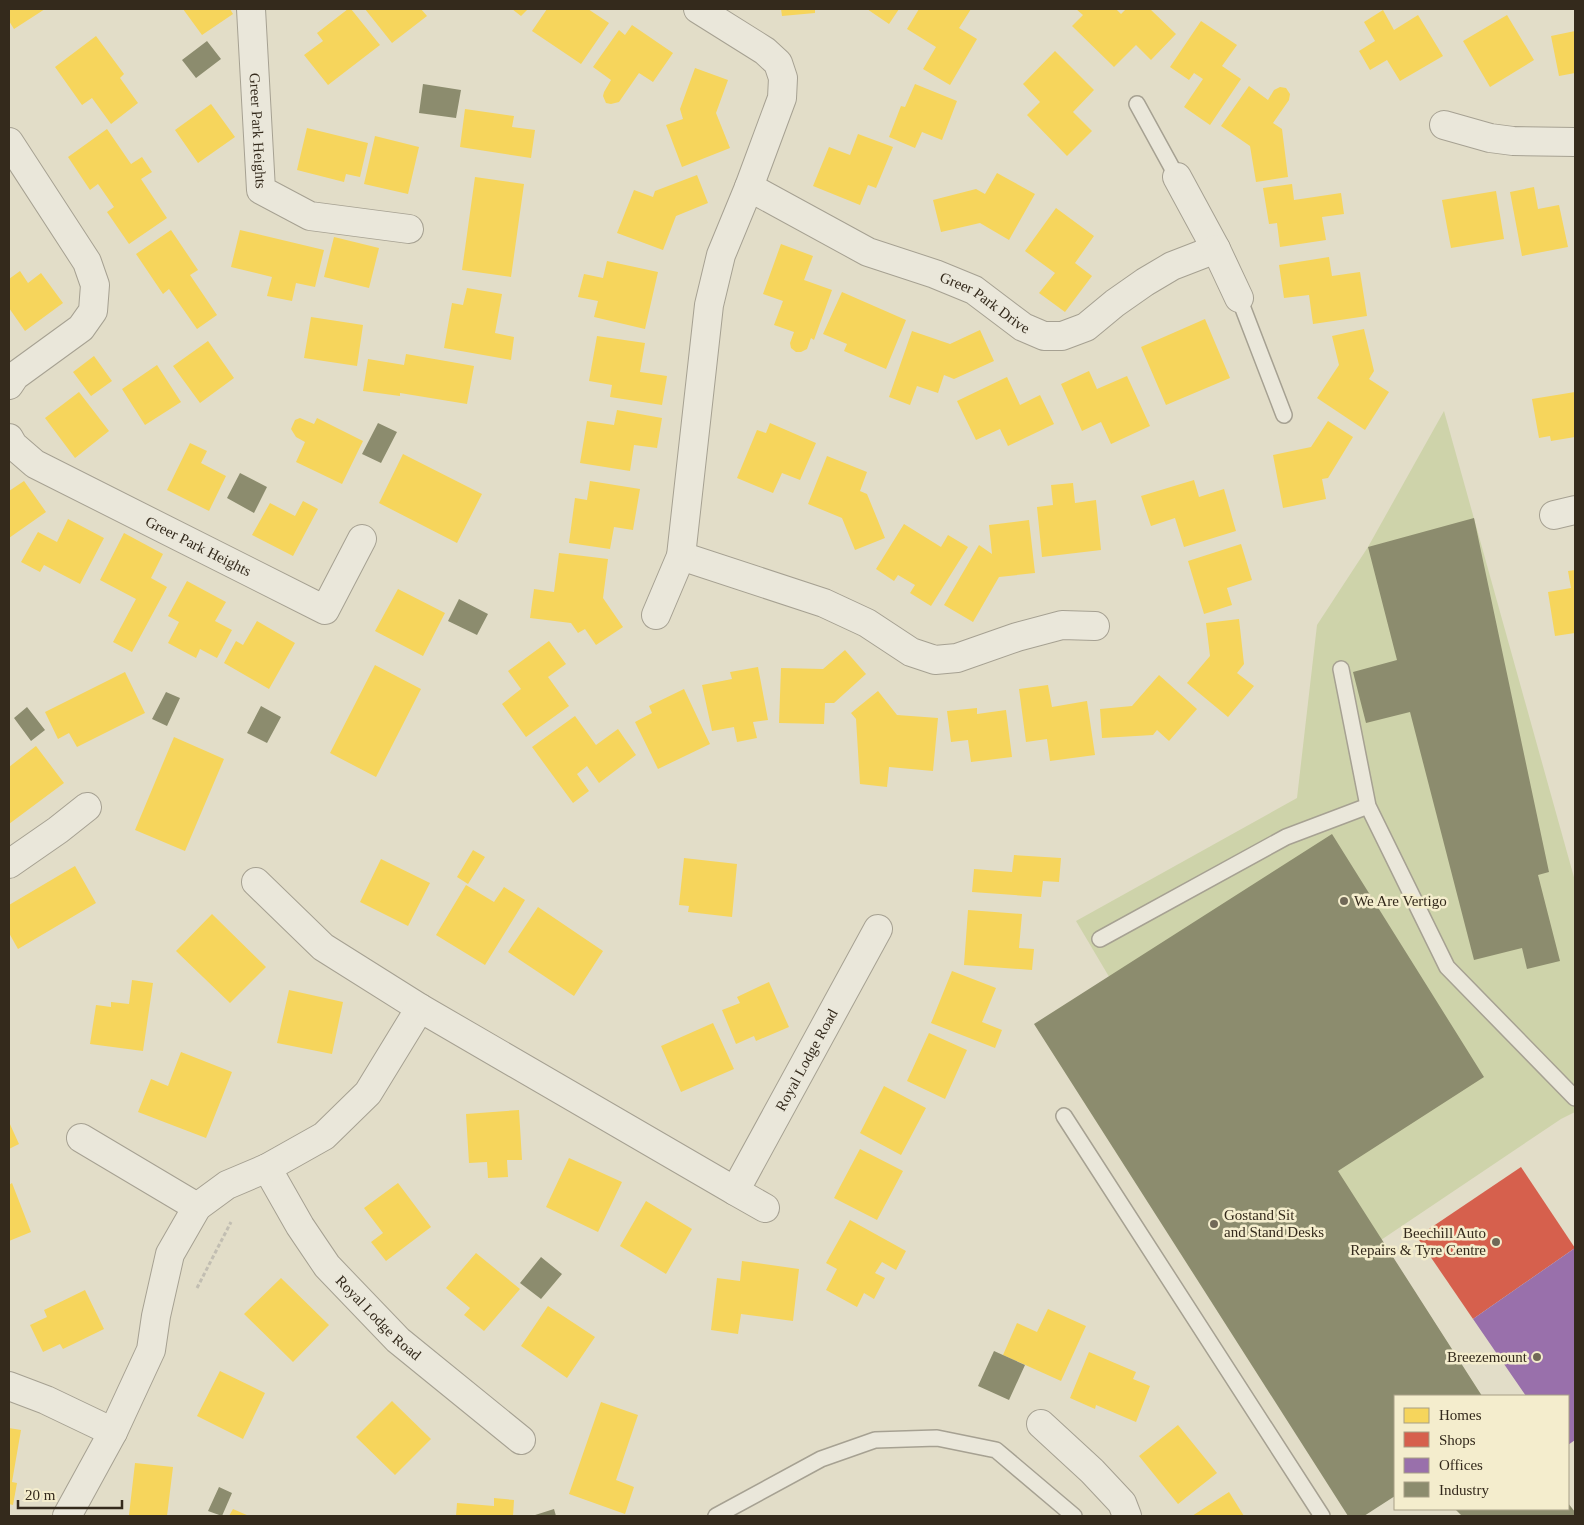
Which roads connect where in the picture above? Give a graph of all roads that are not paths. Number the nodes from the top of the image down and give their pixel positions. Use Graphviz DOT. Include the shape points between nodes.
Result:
graph roads {
  1 [pos="251,9"];
  2 [pos="698,9"];
  3 [pos="1137,104"];
  4 [pos="1444,125"];
  5 [pos="9,142"];
  6 [pos="1575,142"];
  7 [pos="1177,176"];
  8 [pos="749,187"];
  9 [pos="409,230"];
  10 [pos="1216,249"];
  11 [pos="1239,298"];
  12 [pos="9,385"];
  13 [pos="1284,415"];
  14 [pos="9,438"];
  15 [pos="362,539"];
  16 [pos="681,556"];
  17 [pos="656,615"];
  18 [pos="1095,626"];
  19 [pos="1341,669"];
  20 [pos="1368,806"];
  21 [pos="86,807"];
  22 [pos="9,864"];
  23 [pos="256,882"];
  24 [pos="878,928"];
  25 [pos="1100,939"];
  26 [pos="420,1008"];
  27 [pos="1575,1098"];
  28 [pos="1064,1116"];
  29 [pos="81,1138"];
  30 [pos="260,1171"];
  31 [pos="735,1191"];
  32 [pos="197,1206"];
  33 [pos="765,1208"];
  34 [pos="9,1386"];
  35 [pos="1042,1424"];
  36 [pos="113,1432"];
  37 [pos="521,1440"];
  38 [pos="67,1516"];
  39 [pos="716,1516"];
  40 [pos="1074,1516"];
  41 [pos="1127,1516"];
  42 [pos="1322,1516"];
  1 -- 9 [label="street, Greer Park Heights" via="262,190 310,216"];
  2 -- 8 [label="street" via="765,52 778,63 783,78 782,98"];
  3 -- 7 [label="lane"];
  4 -- 6 [label="street" via="1512,141"];
  5 -- 12 [label="street" via="87,262 95,285 93,311 81,328 15,376"];
  7 -- 10 [label="street"];
  8 -- 10 [label="street, Greer Park Drive" via="868,252 974,290 1023,327 1044,336 1062,336 1086,326 1172,266"];
  8 -- 16 [label="street" via="721,255 709,305"];
  10 -- 11 [label="street"];
  11 -- 13 [label="lane"];
  14 -- 15 [label="street, Greer Park Heights" via="35,464 325,610"];
  16 -- 17 [label="street"];
  16 -- 18 [label="street" via="824,603 867,623 911,652 935,660 958,658 1062,625"];
  19 -- 20 [label="lane"];
  20 -- 25 [label="lane" via="1286,836"];
  20 -- 27 [label="lane" via="1447,967"];
  21 -- 22 [label="street"];
  23 -- 26 [label="street" via="323,947"];
  24 -- 31 [label="street, Royal Lodge Road"];
  26 -- 30 [label="street" via="368,1093 324,1136"];
  26 -- 31 [label="street"];
  28 -- 42 [label="lane"];
  29 -- 32 [label="street"];
  30 -- 32 [label="street" via="227,1186"];
  30 -- 37 [label="street, Royal Lodge Road" via="327,1266 398,1340"];
  31 -- 33 [label="street"];
  32 -- 36 [label="street" via="170,1254 151,1350"];
  34 -- 36 [label="street"];
  35 -- 41 [label="street" via="1122,1503"];
  36 -- 38 [label="street"];
  39 -- 40 [label="lane" via="821,1459 875,1440 937,1438 996,1450"];
}
